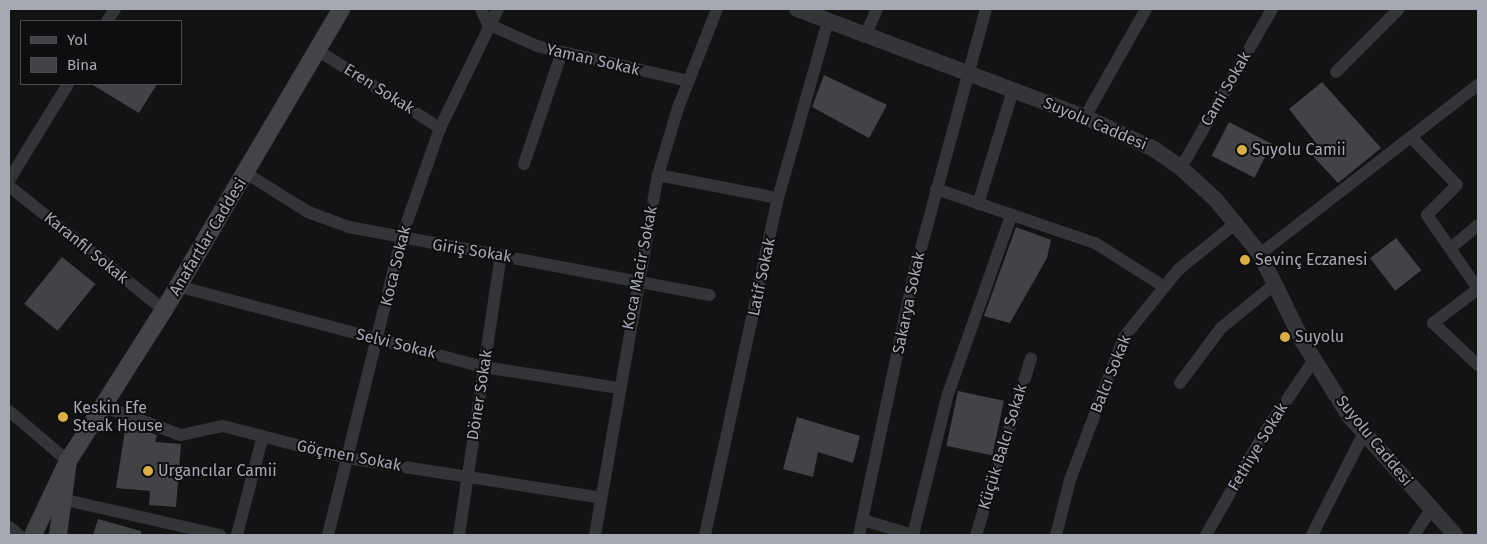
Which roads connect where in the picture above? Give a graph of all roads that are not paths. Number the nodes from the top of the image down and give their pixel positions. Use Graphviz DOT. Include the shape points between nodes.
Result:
graph roads {
  1 [pos="115,9"];
  2 [pos="341,9"];
  3 [pos="481,9"];
  4 [pos="498,9"];
  5 [pos="717,9"];
  6 [pos="797,9"];
  7 [pos="877,9"];
  8 [pos="986,9"];
  9 [pos="1146,9"];
  10 [pos="1272,9"];
  11 [pos="1399,9"];
  12 [pos="108,20"];
  13 [pos="828,21"];
  14 [pos="488,24"];
  15 [pos="865,37"];
  16 [pos="317,50"];
  17 [pos="562,55"];
  18 [pos="966,72"];
  19 [pos="1336,72"];
  20 [pos="689,81"];
  21 [pos="67,85"];
  22 [pos="1478,85"];
  23 [pos="1013,90"];
  24 [pos="1085,117"];
  25 [pos="440,128"];
  26 [pos="1411,137"];
  27 [pos="524,164"];
  28 [pos="1180,168"];
  29 [pos="246,173"];
  30 [pos="658,175"];
  31 [pos="9,180"];
  32 [pos="9,186"];
  33 [pos="936,189"];
  34 [pos="778,198"];
  35 [pos="978,204"];
  36 [pos="1011,216"];
  37 [pos="1236,222"];
  38 [pos="1478,225"];
  39 [pos="401,239"];
  40 [pos="1452,247"];
  41 [pos="1260,254"];
  42 [pos="502,255"];
  43 [pos="637,281"];
  44 [pos="1274,284"];
  45 [pos="177,286"];
  46 [pos="1163,286"];
  47 [pos="1478,289"];
  48 [pos="710,295"];
  49 [pos="164,310"];
  50 [pos="377,340"];
  51 [pos="1031,358"];
  52 [pos="1314,360"];
  53 [pos="1478,365"];
  54 [pos="484,367"];
  55 [pos="1180,383"];
  56 [pos="618,388"];
  57 [pos="102,406"];
  58 [pos="9,411"];
  59 [pos="1364,433"];
  60 [pos="262,439"];
  61 [pos="347,458"];
  62 [pos="68,461"];
  63 [pos="467,478"];
  64 [pos="601,498"];
  65 [pos="66,500"];
  66 [pos="1431,510"];
  67 [pos="862,520"];
  68 [pos="9,527"];
  69 [pos="19,535"];
  70 [pos="33,535"];
  71 [pos="58,535"];
  72 [pos="220,535"];
  73 [pos="237,535"];
  74 [pos="328,535"];
  75 [pos="458,535"];
  76 [pos="595,535"];
  77 [pos="705,535"];
  78 [pos="859,535"];
  79 [pos="913,535"];
  80 [pos="976,535"];
  81 [pos="1056,535"];
  82 [pos="1206,535"];
  83 [pos="1312,535"];
  84 [pos="1414,535"];
  85 [pos="1455,535"];
  1 -- 12 [label="street"];
  2 -- 16 [label="main road, Anafartlar Caddesi"];
  3 -- 14 [label="street"];
  4 -- 14 [label="street, Koca Sokak"];
  5 -- 20 [label="street, Koca Macir Sokak"];
  6 -- 13 [label="street, Suyolu Caddesi"];
  7 -- 15 [label="street"];
  8 -- 18 [label="street, Sakarya Sokak"];
  9 -- 24 [label="street"];
  10 -- 28 [label="street, Cami Sokak"];
  11 -- 19 [label="street"];
  13 -- 15 [label="street, Suyolu Caddesi"];
  13 -- 34 [label="street, Latif Sokak"];
  14 -- 17 [label="street, Yaman Sokak"];
  14 -- 25 [label="street, Koca Sokak"];
  15 -- 18 [label="street, Suyolu Caddesi"];
  16 -- 25 [label="street, Eren Sokak"];
  16 -- 29 [label="main road, Anafartlar Caddesi"];
  17 -- 20 [label="street, Yaman Sokak"];
  17 -- 27 [label="street"];
  18 -- 23 [label="street, Suyolu Caddesi"];
  18 -- 33 [label="street, Sakarya Sokak"];
  20 -- 30 [label="street, Koca Macir Sokak"];
  21 -- 31 [label="street"];
  22 -- 26 [label="street"];
  23 -- 24 [label="street, Suyolu Caddesi"];
  23 -- 35 [label="street"];
  24 -- 28 [label="street, Suyolu Caddesi" via="1154,149"];
  25 -- 39 [label="street, Koca Sokak"];
  26 -- 40 [label="street" via="1457,185 1427,215"];
  26 -- 41 [label="street"];
  28 -- 37 [label="street, Suyolu Caddesi"];
  29 -- 39 [label="street, Giriş Sokak" via="328,220"];
  29 -- 45 [label="main road, Anafartlar Caddesi"];
  30 -- 34 [label="street"];
  30 -- 43 [label="street, Koca Macir Sokak"];
  32 -- 49 [label="street, Karanfil Sokak"];
  33 -- 35 [label="street"];
  33 -- 67 [label="street, Sakarya Sokak"];
  34 -- 77 [label="street, Latif Sokak"];
  35 -- 36 [label="street"];
  36 -- 46 [label="street" via="1095,243"];
  36 -- 79 [label="street" via="948,394"];
  37 -- 41 [label="street, Suyolu Caddesi"];
  37 -- 46 [label="street, Balcı Sokak"];
  38 -- 40 [label="street"];
  39 -- 42 [label="street, Giriş Sokak"];
  39 -- 50 [label="street, Koca Sokak"];
  40 -- 47 [label="street"];
  41 -- 44 [label="street, Suyolu Caddesi"];
  42 -- 43 [label="street, Giriş Sokak"];
  42 -- 54 [label="street, Döner Sokak"];
  43 -- 48 [label="street, Giriş Sokak"];
  43 -- 56 [label="street, Koca Macir Sokak"];
  44 -- 52 [label="street, Suyolu Caddesi"];
  44 -- 55 [label="street" via="1221,328"];
  45 -- 49 [label="main road, Anafartlar Caddesi"];
  45 -- 50 [label="street, Selvi Sokak"];
  46 -- 81 [label="street, Balcı Sokak" via="1124,337 1070,480"];
  47 -- 53 [label="street" via="1433,323"];
  49 -- 57 [label="main road, Anafartlar Caddesi"];
  50 -- 54 [label="street, Selvi Sokak"];
  50 -- 61 [label="street, Koca Sokak"];
  51 -- 80 [label="street, Küçük Balcı Sokak"];
  52 -- 59 [label="street, Suyolu Caddesi"];
  52 -- 82 [label="street, Fethiye Sokak" via="1265,432"];
  54 -- 56 [label="street, Selvi Sokak"];
  54 -- 63 [label="street, Döner Sokak"];
  56 -- 64 [label="street, Koca Macir Sokak"];
  57 -- 60 [label="street, Göçmen Sokak" via="181,435 223,426"];
  57 -- 62 [label="main road, Anafartlar Caddesi"];
  58 -- 62 [label="street"];
  59 -- 66 [label="street, Suyolu Caddesi"];
  59 -- 83 [label="street"];
  60 -- 61 [label="street, Göçmen Sokak"];
  60 -- 73 [label="street"];
  61 -- 63 [label="street, Göçmen Sokak"];
  61 -- 74 [label="street, Koca Sokak"];
  62 -- 65 [label="main road"];
  62 -- 70 [label="main road, Anafartlar Caddesi"];
  63 -- 64 [label="street, Göçmen Sokak"];
  63 -- 75 [label="street, Döner Sokak"];
  64 -- 76 [label="street, Koca Macir Sokak"];
  65 -- 71 [label="main road"];
  65 -- 72 [label="street"];
  66 -- 84 [label="street"];
  66 -- 85 [label="street, Suyolu Caddesi"];
  67 -- 78 [label="street, Sakarya Sokak"];
  67 -- 79 [label="street"];
  68 -- 69 [label="street"];
}
